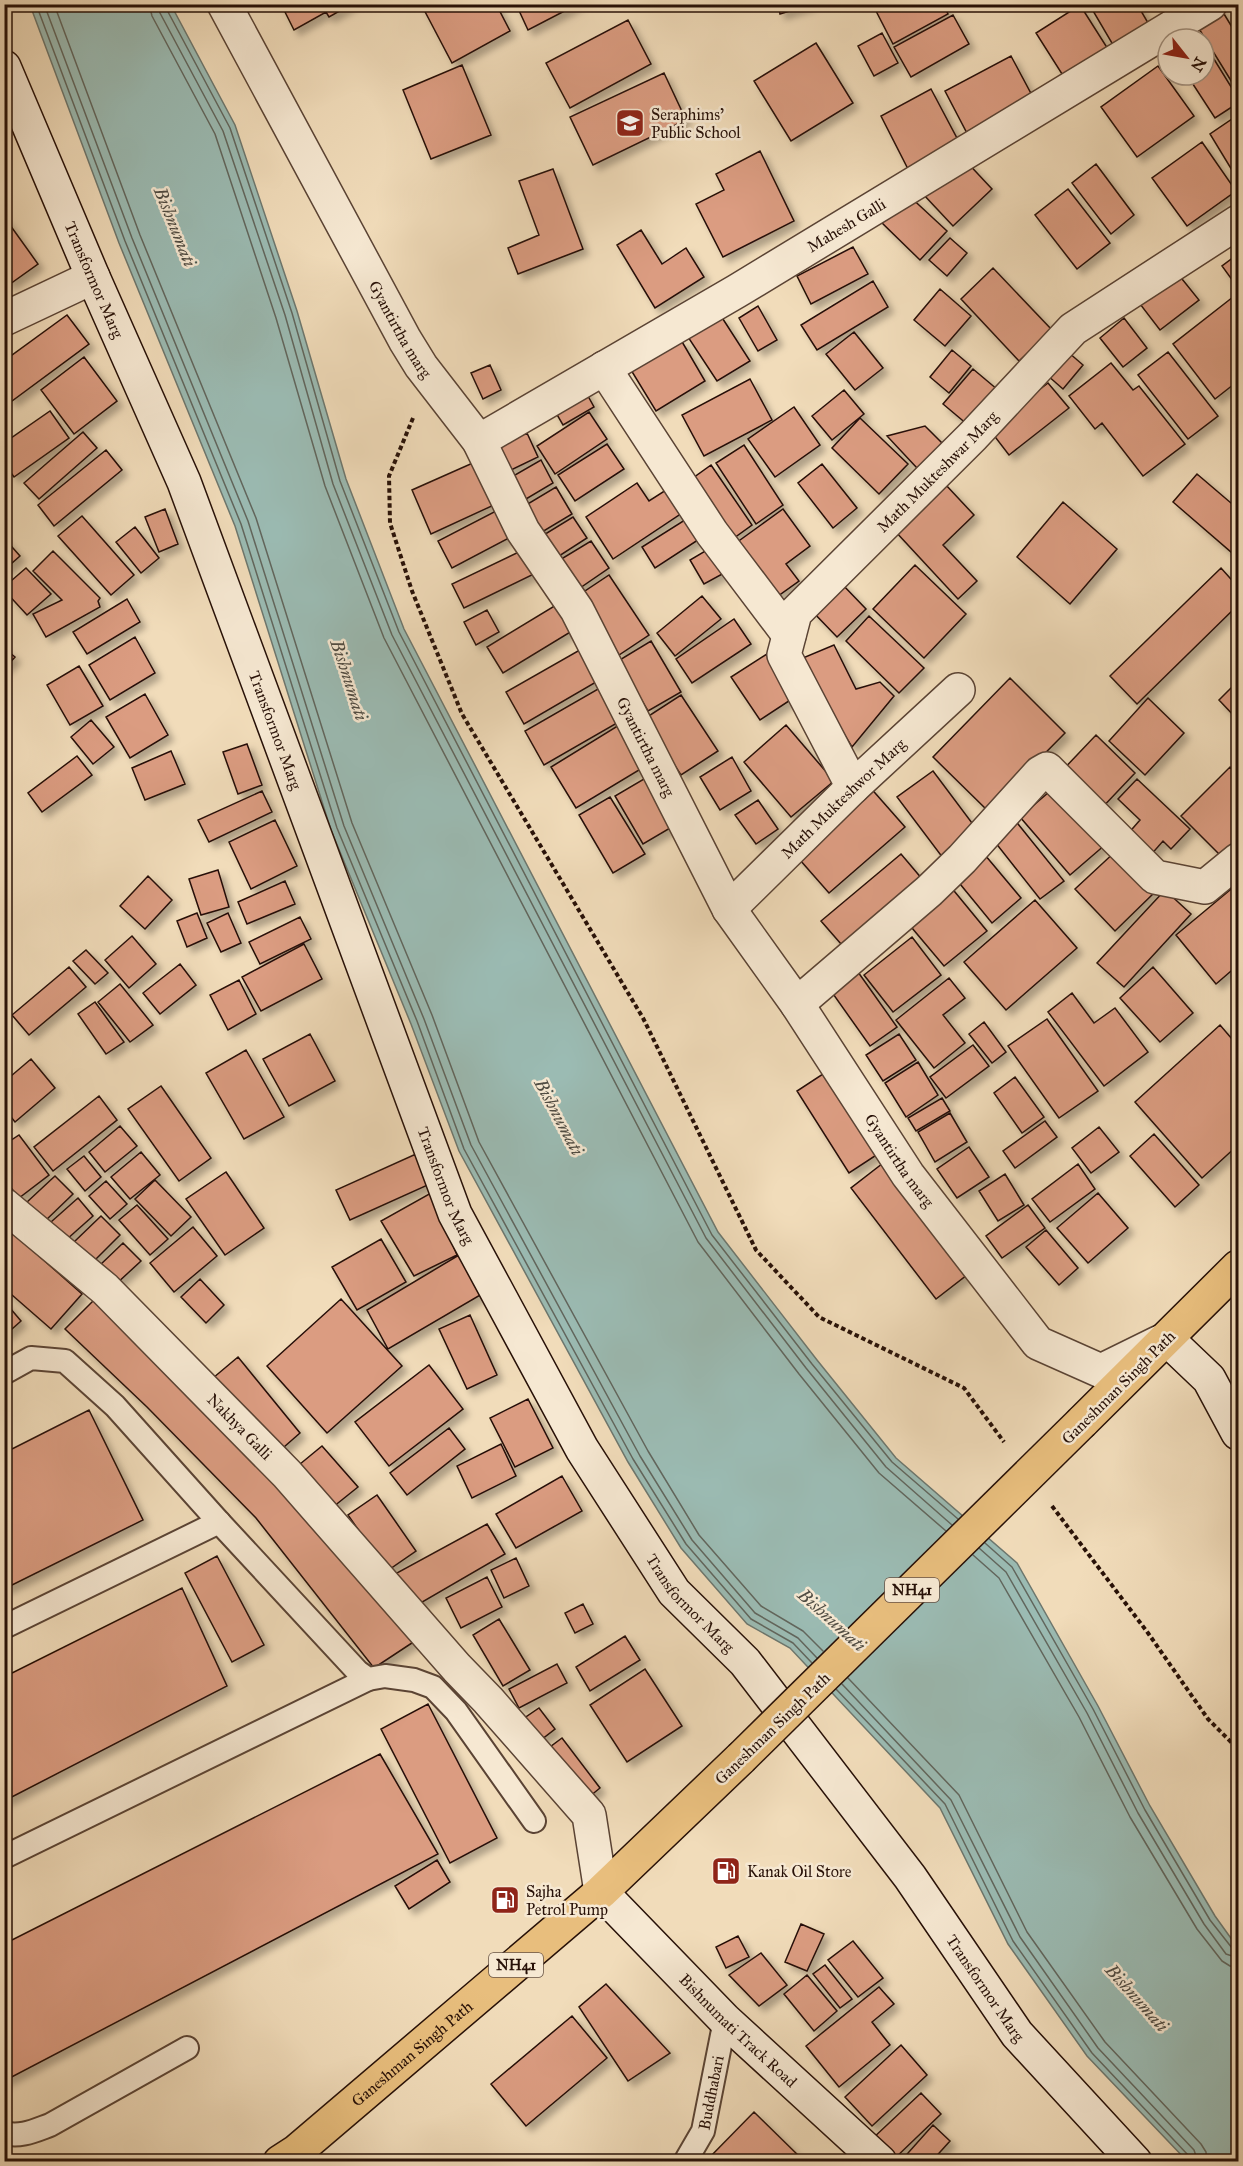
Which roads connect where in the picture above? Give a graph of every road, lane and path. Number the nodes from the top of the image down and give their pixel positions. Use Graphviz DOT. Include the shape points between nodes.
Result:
graph roads {
  1 [pos="224,4"];
  2 [pos="1210,4"];
  3 [pos="4,67"];
  4 [pos="1239,222"];
  5 [pos="93,277"];
  6 [pos="4,319"];
  7 [pos="604,368"];
  8 [pos="414,416"];
  9 [pos="479,441"];
  10 [pos="789,635"];
  11 [pos="958,690"];
  12 [pos="853,787"];
  13 [pos="1239,860"];
  14 [pos="729,909"];
  15 [pos="797,1004"];
  16 [pos="4,1205"];
  17 [pos="1239,1267"];
  18 [pos="1167,1339"];
  19 [pos="4,1373"];
  20 [pos="1239,1433"];
  21 [pos="1006,1445"];
  22 [pos="1049,1501"];
  23 [pos="219,1522"];
  24 [pos="4,1627"];
  25 [pos="368,1679"];
  26 [pos="1239,1749"];
  27 [pos="534,1821"];
  28 [pos="4,1857"];
  29 [pos="601,1892"];
  30 [pos="725,2020"];
  31 [pos="187,2048"];
  32 [pos="4,2133"];
  33 [pos="280,2162"];
  34 [pos="686,2162"];
  35 [pos="880,2162"];
  36 [pos="1135,2162"];
  1 -- 9 [label="street, Gyantirtha marg" via="405,340"];
  2 -- 7 [label="street, Mahesh Galli"];
  3 -- 5 [label="street, Transformor Marg"];
  4 -- 10 [label="street, Math Mukteshwar Marg" via="1073,329 973,436 795,613"];
  5 -- 6 [label="street"];
  5 -- 36 [label="street, Transformor Marg" via="184,482 455,1214 582,1449 674,1592 745,1662 910,1877 1017,2034"];
  7 -- 9 [label="street, Mahesh Galli"];
  7 -- 10 [label="street" via="712,533"];
  8 -- 21 [label="path" via="389,476 390,523 412,591 462,714 643,1018 756,1250 819,1317 964,1388"];
  9 -- 14 [label="street, Gyantirtha marg" via="523,531 577,610"];
  10 -- 12 [label="street, Math Mukteshwar Marg" via="784,655"];
  11 -- 12 [label="street, Math Mukteshwor Marg"];
  12 -- 14 [label="street, Math Mukteshwor Marg"];
  13 -- 15 [label="street" via="1205,887 1155,877 1047,769 929,891"];
  14 -- 15 [label="street, Gyantirtha marg"];
  15 -- 18 [label="street, Gyantirtha marg" via="908,1175 1038,1343 1101,1371"];
  16 -- 29 [label="street, Nakhya Galli" via="105,1289 287,1474 589,1815"];
  17 -- 18 [label="highway, Ganeshman Singh Path / NH41"];
  18 -- 20 [label="street" via="1209,1379"];
  18 -- 29 [label="highway, Ganeshman Singh Path / NH41, bridge"];
  19 -- 23 [label="lane" via="31,1358 65,1361 115,1406"];
  22 -- 26 [label="path" via="1149,1633 1208,1719"];
  23 -- 24 [label="lane"];
  23 -- 25 [label="lane"];
  25 -- 27 [label="lane" via="385,1676 433,1687 456,1711"];
  25 -- 28 [label="lane"];
  29 -- 30 [label="street, Bishnumati Track Road"];
  29 -- 33 [label="highway, Ganeshman Singh Path / NH41"];
  30 -- 34 [label="lane, Buddhabari" via="703,2131"];
  30 -- 35 [label="street, Bishnumati Track Road"];
  31 -- 32 [label="lane" via="50,2126 12,2135"];
}
